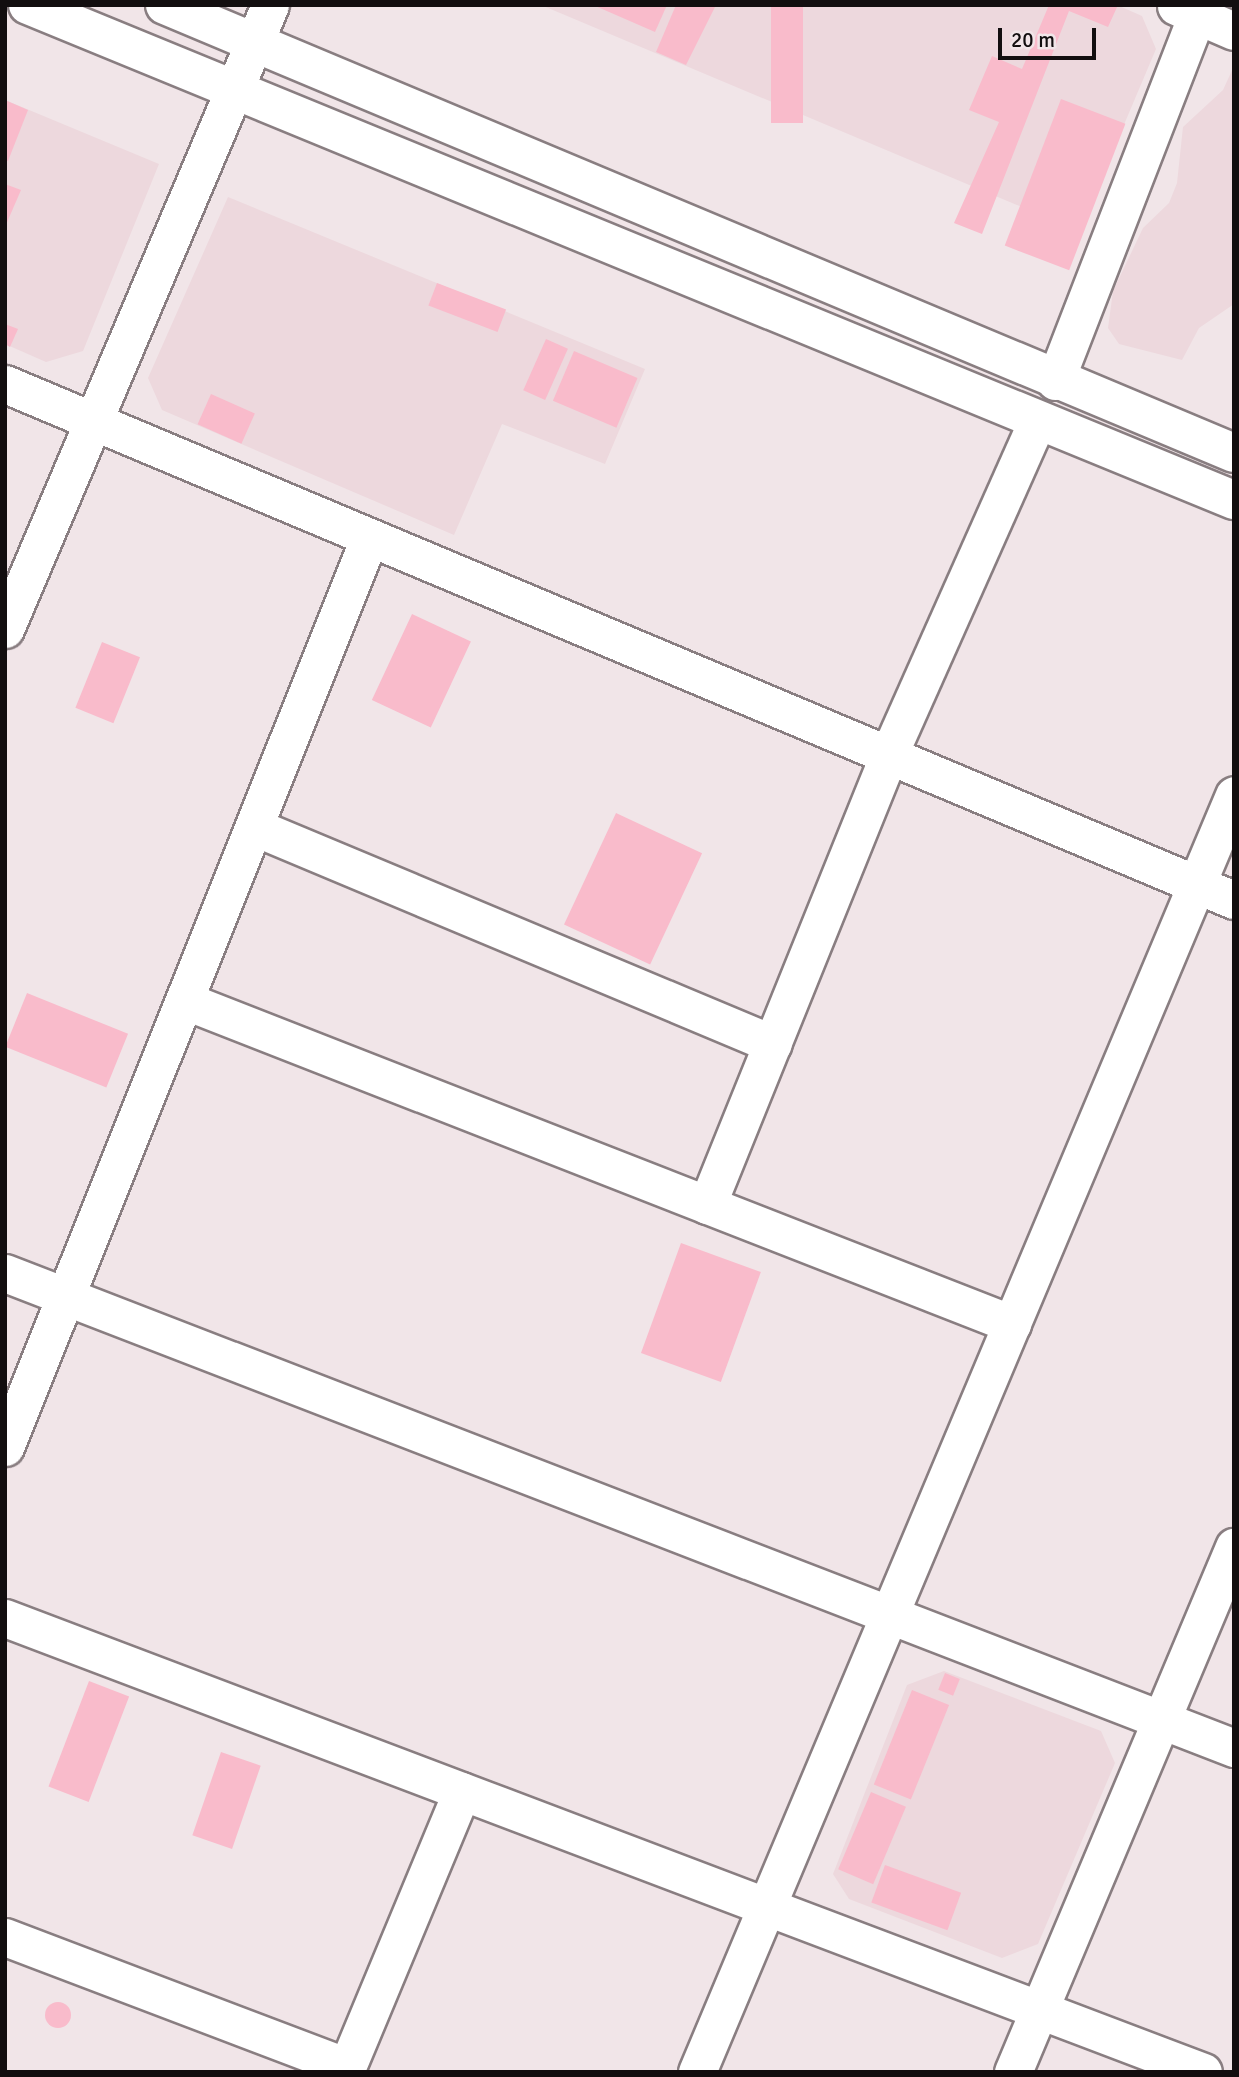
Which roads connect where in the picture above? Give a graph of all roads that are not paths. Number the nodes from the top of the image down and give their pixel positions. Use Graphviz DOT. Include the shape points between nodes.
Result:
graph roads {
  1 [pos="28,5"];
  2 [pos="165,5"];
  3 [pos="270,5"];
  4 [pos="1191,8"];
  5 [pos="1234,31"];
  6 [pos="254,45"];
  7 [pos="237,88"];
  8 [pos="1055,381"];
  9 [pos="5,384"];
  10 [pos="91,420"];
  11 [pos="1037,422"];
  12 [pos="1234,453"];
  13 [pos="1234,500"];
  14 [pos="369,539"];
  15 [pos="5,629"];
  16 [pos="888,756"];
  17 [pos="1234,795"];
  18 [pos="257,828"];
  19 [pos="1194,883"];
  20 [pos="1234,900"];
  21 [pos="186,1001"];
  22 [pos="773,1044"];
  23 [pos="707,1205"];
  24 [pos="5,1273"];
  25 [pos="67,1296"];
  26 [pos="1012,1324"];
  27 [pos="5,1447"];
  28 [pos="1234,1547"];
  29 [pos="889,1615"];
  30 [pos="5,1618"];
  31 [pos="1161,1720"];
  32 [pos="1234,1748"];
  33 [pos="462,1791"];
  34 [pos="767,1906"];
  35 [pos="5,1937"];
  36 [pos="1039,2010"];
  37 [pos="346,2069"];
  38 [pos="697,2072"];
  39 [pos="1013,2072"];
  40 [pos="1203,2072"];
  1 -- 7 [label="street"];
  2 -- 6 [label="street"];
  3 -- 6 [label="street"];
  4 -- 5 [label="street"];
  4 -- 8 [label="street"];
  6 -- 7 [label="street"];
  6 -- 8 [label="street"];
  7 -- 10 [label="street"];
  7 -- 11 [label="street"];
  8 -- 12 [label="street"];
  9 -- 10 [label="street"];
  10 -- 14 [label="street"];
  10 -- 15 [label="street"];
  11 -- 13 [label="street"];
  11 -- 16 [label="street"];
  14 -- 16 [label="street"];
  14 -- 18 [label="street"];
  16 -- 19 [label="street"];
  16 -- 22 [label="street"];
  17 -- 19 [label="street"];
  18 -- 21 [label="street"];
  18 -- 22 [label="street"];
  19 -- 20 [label="street"];
  19 -- 26 [label="street"];
  21 -- 23 [label="street"];
  21 -- 25 [label="street"];
  22 -- 23 [label="street"];
  23 -- 26 [label="street"];
  24 -- 25 [label="street"];
  25 -- 27 [label="street"];
  25 -- 29 [label="street"];
  26 -- 29 [label="street"];
  28 -- 31 [label="street"];
  29 -- 31 [label="street"];
  29 -- 34 [label="street"];
  30 -- 33 [label="street"];
  31 -- 32 [label="street"];
  31 -- 36 [label="street"];
  33 -- 34 [label="street"];
  33 -- 37 [label="street"];
  34 -- 36 [label="street"];
  34 -- 38 [label="street"];
  35 -- 37 [label="street"];
  36 -- 39 [label="street"];
  36 -- 40 [label="street"];
}
